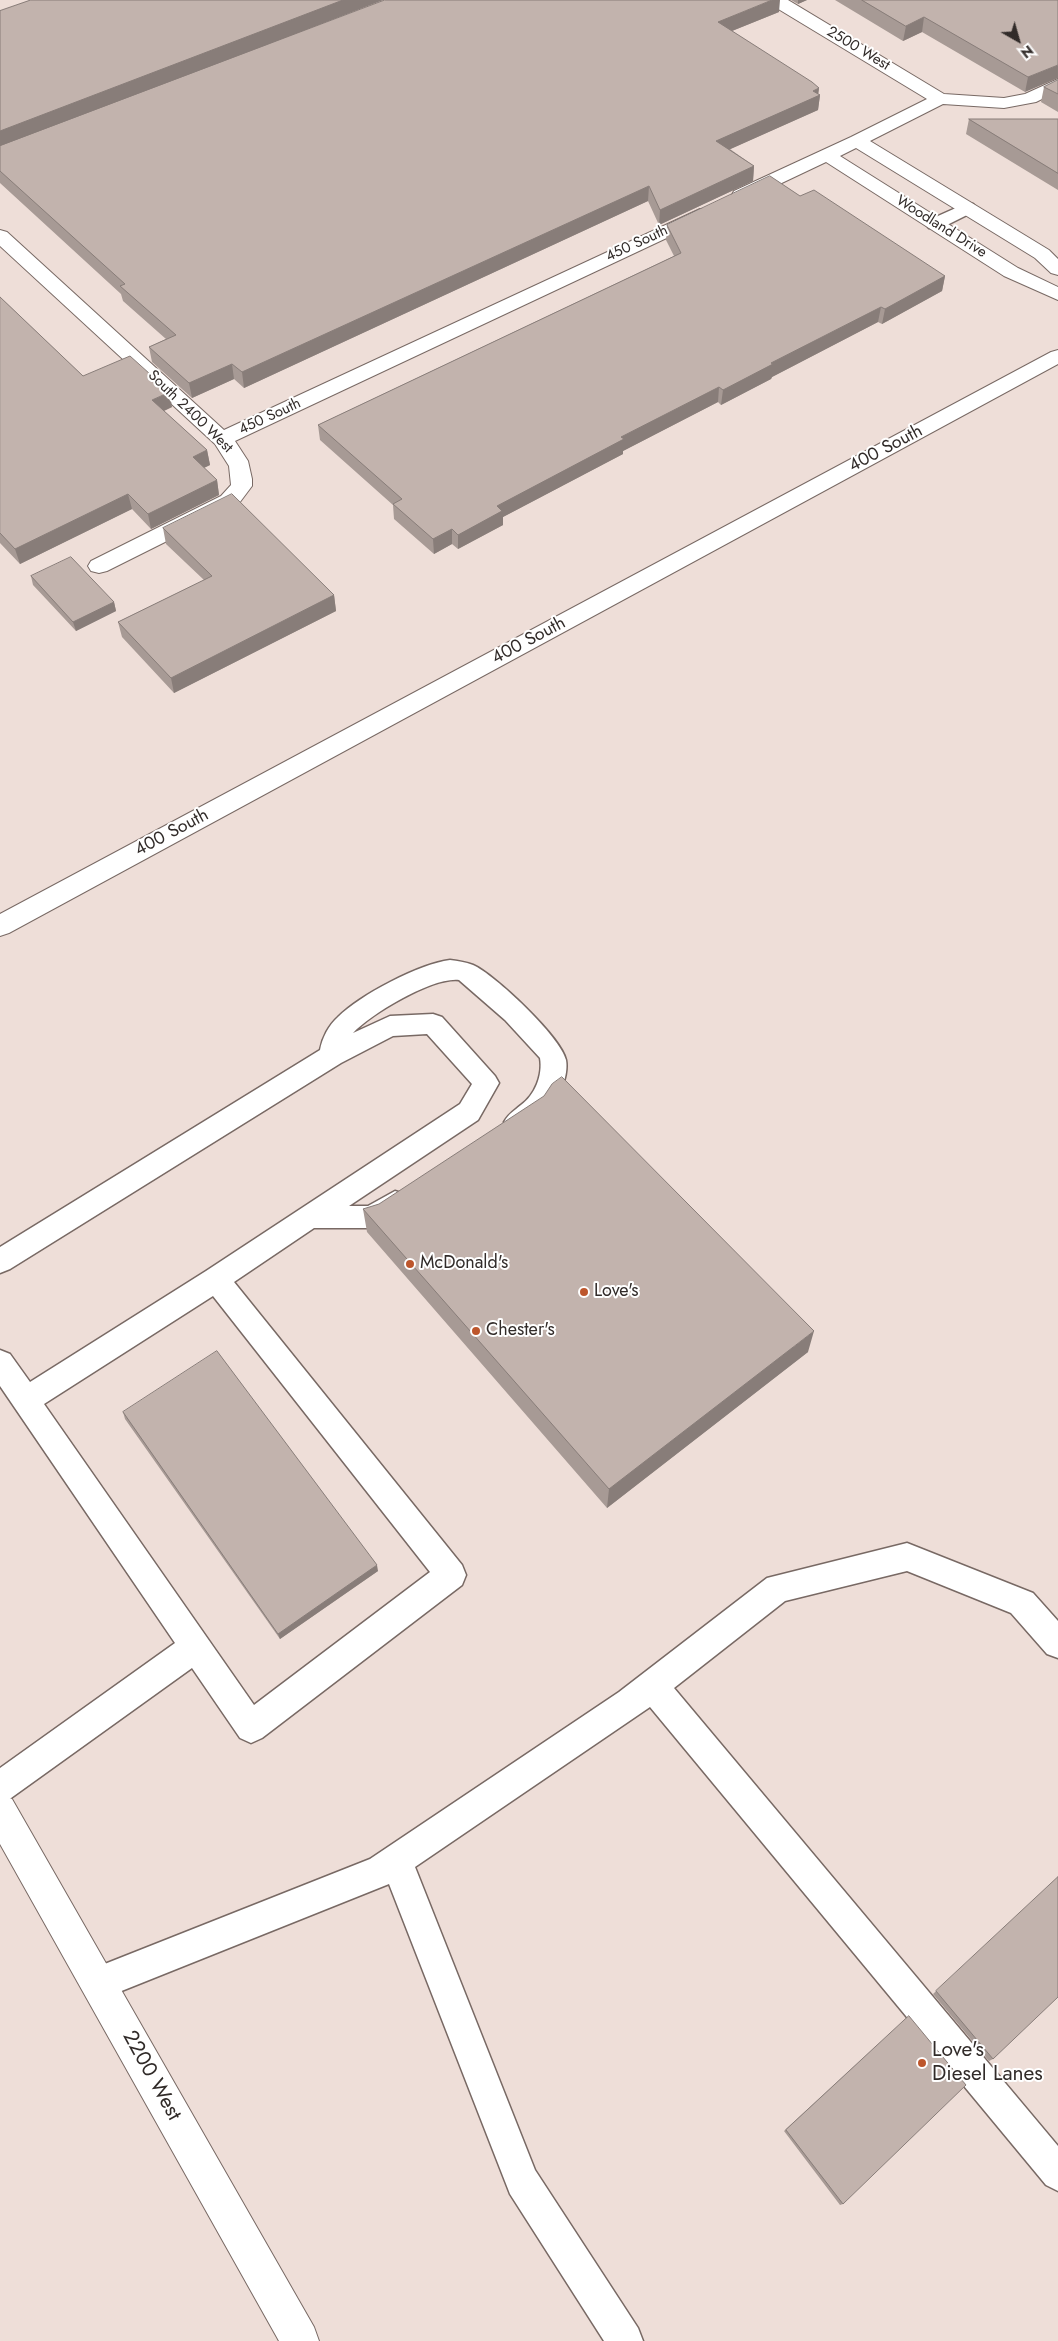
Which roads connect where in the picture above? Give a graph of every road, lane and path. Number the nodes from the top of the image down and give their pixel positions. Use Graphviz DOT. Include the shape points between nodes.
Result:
graph roads {
  1 [pos="776,0"];
  2 [pos="1058,84"];
  3 [pos="940,99"];
  4 [pos="857,141"];
  5 [pos="827,155"];
  6 [pos="967,208"];
  7 [pos="935,224"];
  8 [pos="0,236"];
  9 [pos="1058,269"];
  10 [pos="1058,294"];
  11 [pos="1058,356"];
  12 [pos="222,439"];
  13 [pos="99,566"];
  14 [pos="0,926"];
  15 [pos="332,1056"];
  16 [pos="494,1137"];
  17 [pos="412,1191"];
  18 [pos="309,1217"];
  19 [pos="0,1262"];
  20 [pos="216,1279"];
  21 [pos="9,1383"];
  22 [pos="1058,1642"];
  23 [pos="195,1647"];
  24 [pos="652,1685"];
  25 [pos="0,1787"];
  26 [pos="0,1811"];
  27 [pos="396,1860"];
  28 [pos="99,1983"];
  29 [pos="1058,2173"];
  30 [pos="300,2341"];
  31 [pos="624,2341"];
  1 -- 3 [label="street, 2500 West"];
  2 -- 3 [label="street" via="1030,98 1004,103"];
  3 -- 4 [label="street, 450 South"];
  4 -- 5 [label="street, 450 South"];
  4 -- 6 [label="street, Woodland Drive"];
  5 -- 7 [label="street, Woodland Drive"];
  5 -- 12 [label="street, 450 South"];
  6 -- 7 [label="lane"];
  6 -- 9 [label="street, Woodland Drive" via="1042,254"];
  7 -- 10 [label="street, Woodland Drive" via="1011,272"];
  8 -- 12 [label="street, South 2400 West"];
  11 -- 14 [label="street, 400 South"];
  12 -- 13 [label="street, South 2400 West" via="240,468 241,486 234,496"];
  15 -- 16 [label="lane" via="334,1040 348,1021 398,990 432,975 450,970 465,972 491,991 543,1042 554,1058 546,1091 534,1111"];
  15 -- 18 [label="lane" via="390,1026 432,1024 486,1083 469,1112"];
  15 -- 19 [label="lane"];
  17 -- 18 [label="lane" via="372,1217"];
  18 -- 20 [label="lane"];
  20 -- 21 [label="lane"];
  20 -- 23 [label="lane" via="451,1575 251,1727"];
  21 -- 23 [label="lane"];
  22 -- 24 [label="lane" via="1022,1604 907,1557 778,1588"];
  23 -- 25 [label="lane"];
  24 -- 27 [label="lane"];
  24 -- 29 [label="lane"];
  26 -- 28 [label="street, 2200 West"];
  27 -- 28 [label="lane" via="381,1871"];
  27 -- 31 [label="lane" via="522,2182"];
  28 -- 30 [label="street, 2200 West"];
}
